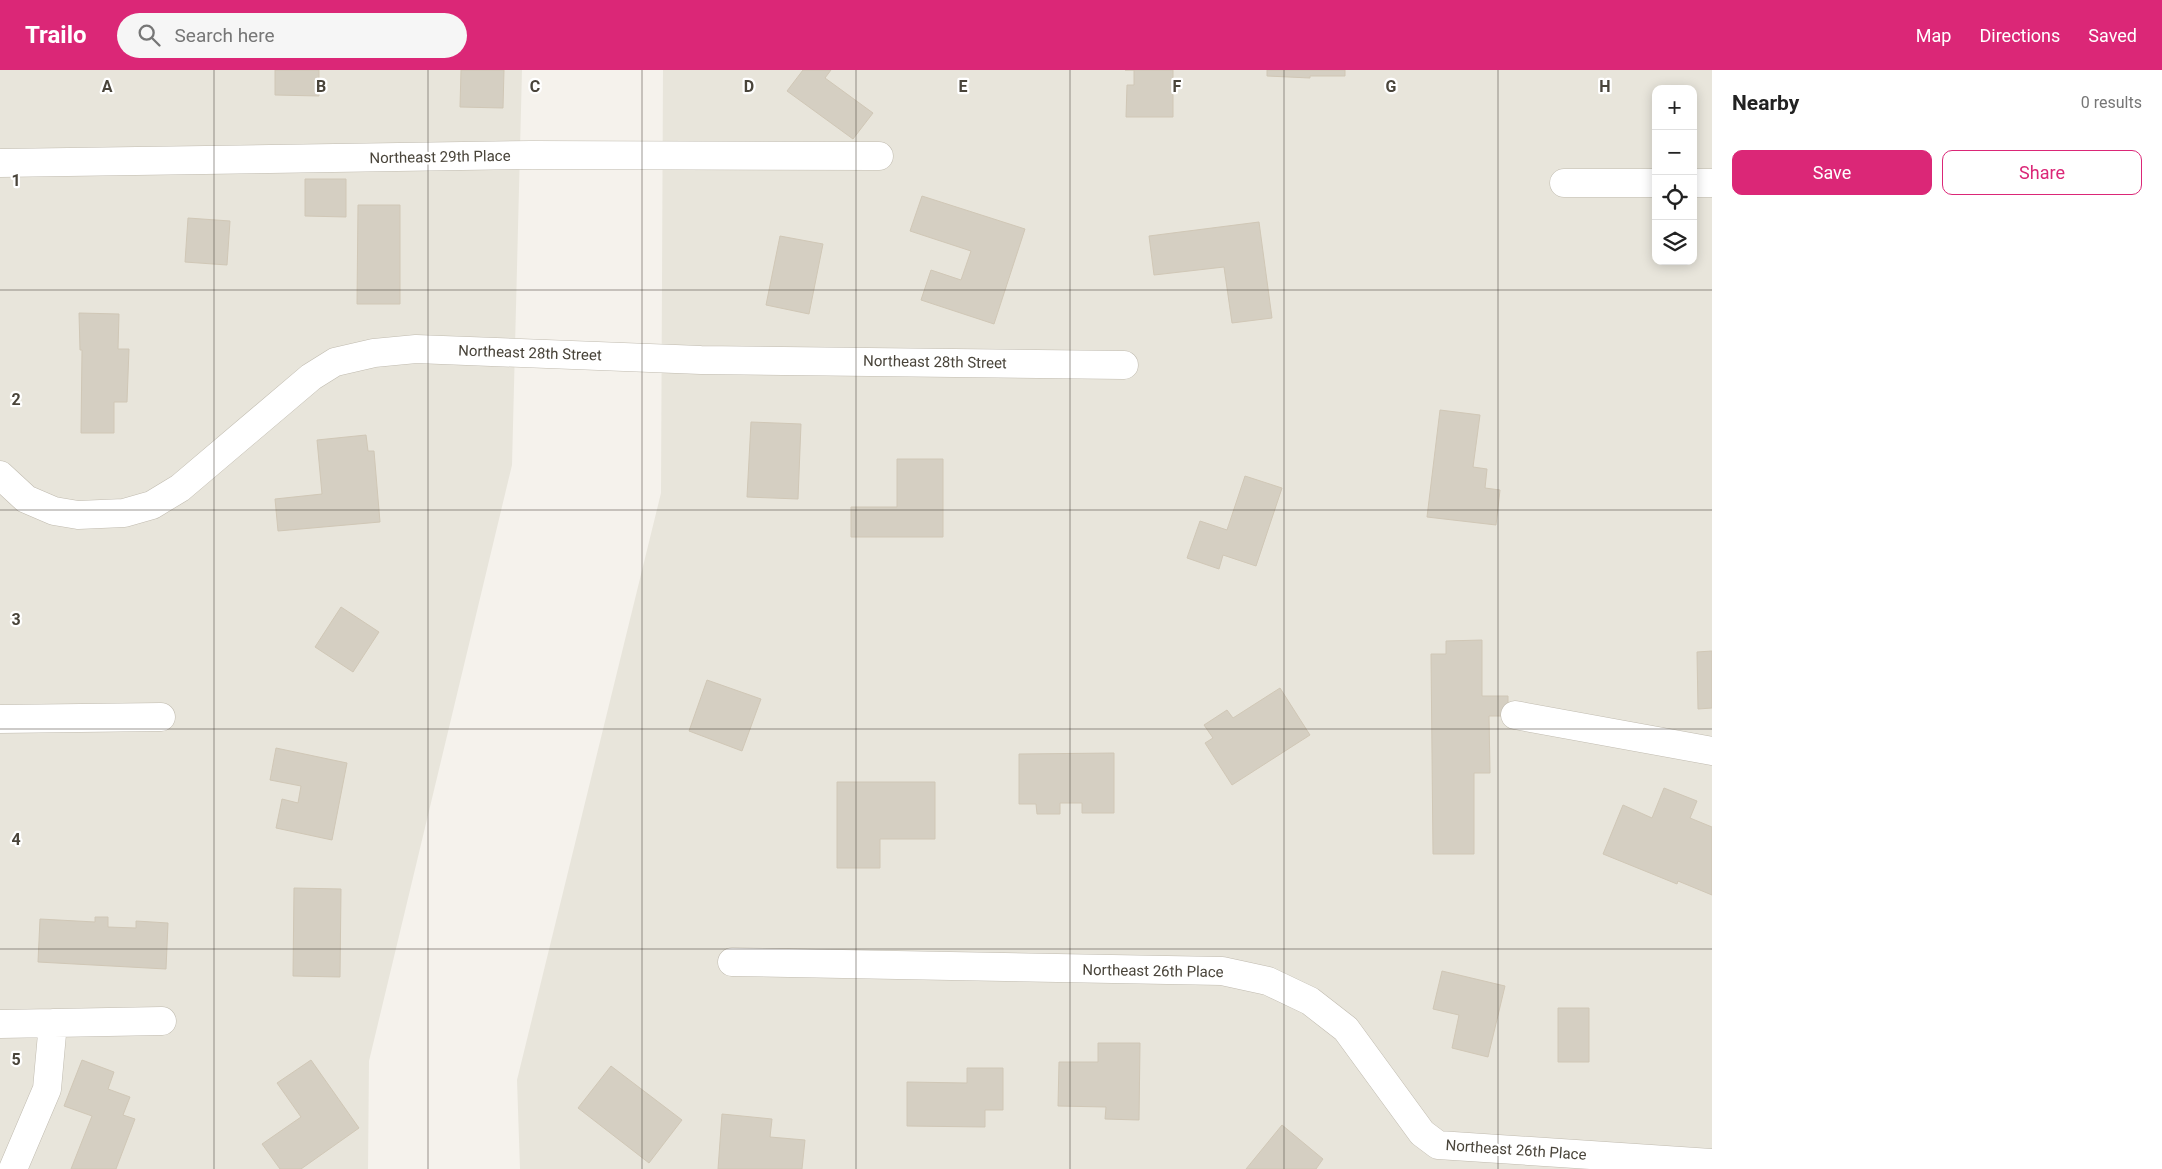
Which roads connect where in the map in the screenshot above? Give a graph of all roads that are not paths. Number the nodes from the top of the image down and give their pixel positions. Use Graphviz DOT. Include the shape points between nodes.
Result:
graph roads {
  1 [pos="879,156"];
  2 [pos="0,163"];
  3 [pos="1564,183"];
  4 [pos="1652,183"];
  5 [pos="1697,183"];
  6 [pos="1712,183"];
  7 [pos="1124,364"];
  8 [pos="0,475"];
  9 [pos="1515,715"];
  10 [pos="161,717"];
  11 [pos="0,720"];
  12 [pos="1712,751"];
  13 [pos="732,962"];
  14 [pos="162,1021"];
  15 [pos="53,1023"];
  16 [pos="0,1024"];
  17 [pos="1712,1163"];
  18 [pos="13,1169"];
  1 -- 2 [label="street, Northeast 29th Place" via="532,155"];
  3 -- 4 [label="street"];
  5 -- 6 [label="street"];
  7 -- 8 [label="street, Northeast 28th Street" via="701,360 416,349 374,353 335,362 311,377 180,488 152,505 124,513 78,515 54,511 26,499"];
  9 -- 12 [label="street"];
  10 -- 11 [label="street"];
  13 -- 17 [label="street, Northeast 26th Place" via="1222,971 1268,981 1310,1001 1346,1029 1422,1133 1438,1145"];
  14 -- 15 [label="street"];
  15 -- 16 [label="street"];
  15 -- 18 [label="street" via="47,1089"];
}
